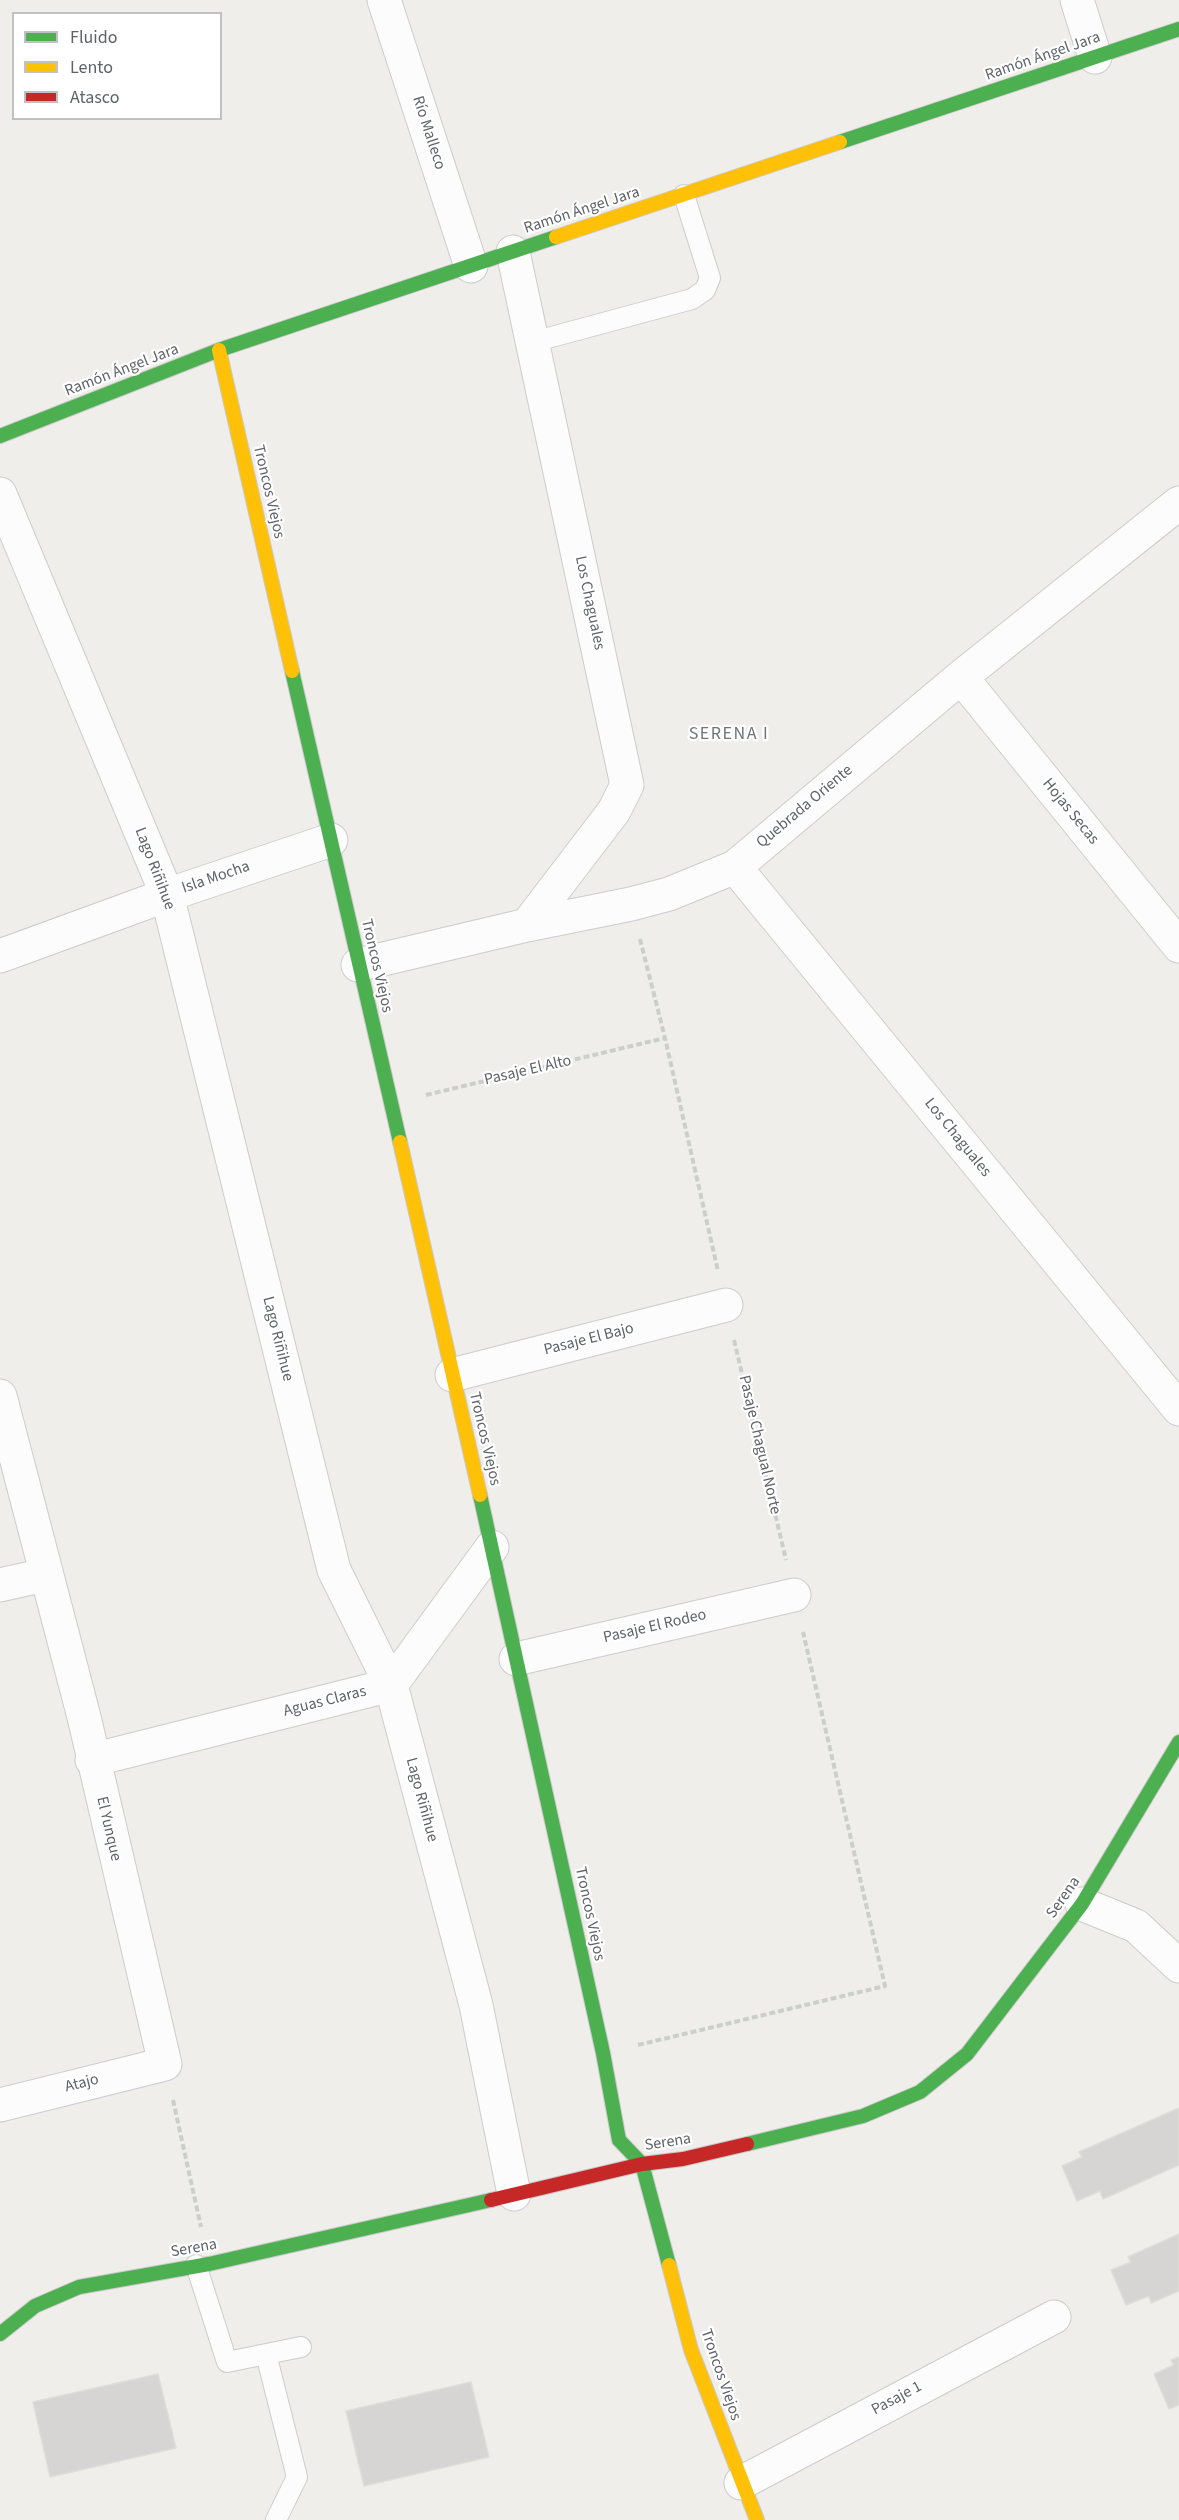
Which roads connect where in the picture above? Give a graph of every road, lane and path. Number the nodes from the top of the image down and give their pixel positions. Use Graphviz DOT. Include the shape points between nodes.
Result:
graph roads {
  1 [pos="384,0"];
  2 [pos="1077,0"];
  3 [pos="1179,29"];
  4 [pos="1095,57"];
  5 [pos="684,195"];
  6 [pos="513,252"];
  7 [pos="471,266"];
  8 [pos="533,342"];
  9 [pos="219,350"];
  10 [pos="0,436"];
  11 [pos="0,494"];
  12 [pos="1179,503"];
  13 [pos="961,677"];
  14 [pos="331,840"];
  15 [pos="735,867"];
  16 [pos="167,895"];
  17 [pos="631,904"];
  18 [pos="527,925"];
  19 [pos="1179,946"];
  20 [pos="0,956"];
  21 [pos="358,965"];
  22 [pos="665,1038"];
  23 [pos="390,1104"];
  24 [pos="726,1305"];
  25 [pos="452,1375"];
  26 [pos="0,1396"];
  27 [pos="1179,1409"];
  28 [pos="492,1547"];
  29 [pos="45,1575"];
  30 [pos="0,1585"];
  31 [pos="794,1595"];
  32 [pos="516,1659"];
  33 [pos="391,1685"];
  34 [pos="1179,1742"];
  35 [pos="92,1760"];
  36 [pos="1082,1904"];
  37 [pos="1179,1966"];
  38 [pos="603,2053"];
  39 [pos="165,2064"];
  40 [pos="0,2105"];
  41 [pos="642,2164"];
  42 [pos="514,2194"];
  43 [pos="203,2265"];
  44 [pos="1054,2317"];
  45 [pos="0,2334"];
  46 [pos="301,2347"];
  47 [pos="266,2354"];
  48 [pos="741,2482"];
  49 [pos="276,2520"];
  50 [pos="757,2520"];
  1 -- 7 [label="street, Río Malleco"];
  2 -- 4 [label="street"];
  3 -- 4 [label="street, Ramón Ángel Jara"];
  4 -- 5 [label="street, Ramón Ángel Jara"];
  5 -- 6 [label="street, Ramón Ángel Jara"];
  5 -- 8 [label="lane" via="710,278 705,290 692,299"];
  6 -- 7 [label="street, Ramón Ángel Jara"];
  6 -- 8 [label="street, Los Chaguales"];
  7 -- 9 [label="street, Ramón Ángel Jara"];
  8 -- 18 [label="street, Los Chaguales" via="627,785 614,811"];
  9 -- 10 [label="street, Ramón Ángel Jara"];
  9 -- 14 [label="street, Troncos Viejos"];
  11 -- 16 [label="street, Lago Riñihue"];
  12 -- 13 [label="street, Quebrada Oriente"];
  13 -- 15 [label="street, Quebrada Oriente"];
  13 -- 19 [label="street, Hojas Secas"];
  14 -- 16 [label="street, Isla Mocha"];
  14 -- 21 [label="street, Troncos Viejos"];
  15 -- 17 [label="street, Quebrada Oriente" via="669,894"];
  15 -- 27 [label="street, Los Chaguales"];
  16 -- 20 [label="street, Isla Mocha"];
  16 -- 33 [label="street, Lago Riñihue" via="334,1570"];
  17 -- 18 [label="street, Quebrada Oriente"];
  17 -- 22 [label="path, Pasaje Chagual Norte"];
  18 -- 21 [label="street, Quebrada Oriente"];
  21 -- 23 [label="street, Troncos Viejos"];
  22 -- 23 [label="path, Pasaje El Alto"];
  22 -- 24 [label="path, Pasaje Chagual Norte"];
  23 -- 25 [label="street, Troncos Viejos"];
  24 -- 25 [label="street, Pasaje El Bajo"];
  24 -- 31 [label="path, Pasaje Chagual Norte"];
  25 -- 28 [label="street, Troncos Viejos"];
  26 -- 29 [label="street, El Yunque"];
  28 -- 32 [label="street, Troncos Viejos"];
  28 -- 33 [label="street"];
  29 -- 30 [label="street"];
  29 -- 35 [label="street, El Yunque"];
  31 -- 32 [label="street, Pasaje El Rodeo"];
  31 -- 38 [label="path, Pasaje Chagual Norte" via="885,1986"];
  32 -- 38 [label="street, Troncos Viejos"];
  33 -- 35 [label="street, Aguas Claras"];
  33 -- 42 [label="street, Lago Riñihue" via="476,2005"];
  34 -- 36 [label="street, Serena"];
  35 -- 39 [label="street, El Yunque"];
  36 -- 37 [label="street" via="1136,1926"];
  36 -- 41 [label="street, Serena" via="967,2054 920,2092 862,2116 683,2159"];
  38 -- 41 [label="street, Troncos Viejos" via="619,2140"];
  39 -- 40 [label="street, Atajo"];
  39 -- 43 [label="path"];
  41 -- 42 [label="street, Serena"];
  41 -- 48 [label="street, Troncos Viejos" via="691,2349"];
  42 -- 43 [label="street, Serena"];
  43 -- 45 [label="street, Serena" via="79,2287 35,2306"];
  43 -- 47 [label="lane" via="227,2362"];
  44 -- 48 [label="street, Pasaje 1"];
  46 -- 47 [label="lane"];
  47 -- 49 [label="lane" via="297,2477"];
  48 -- 50 [label="street, Troncos Viejos"];
}
